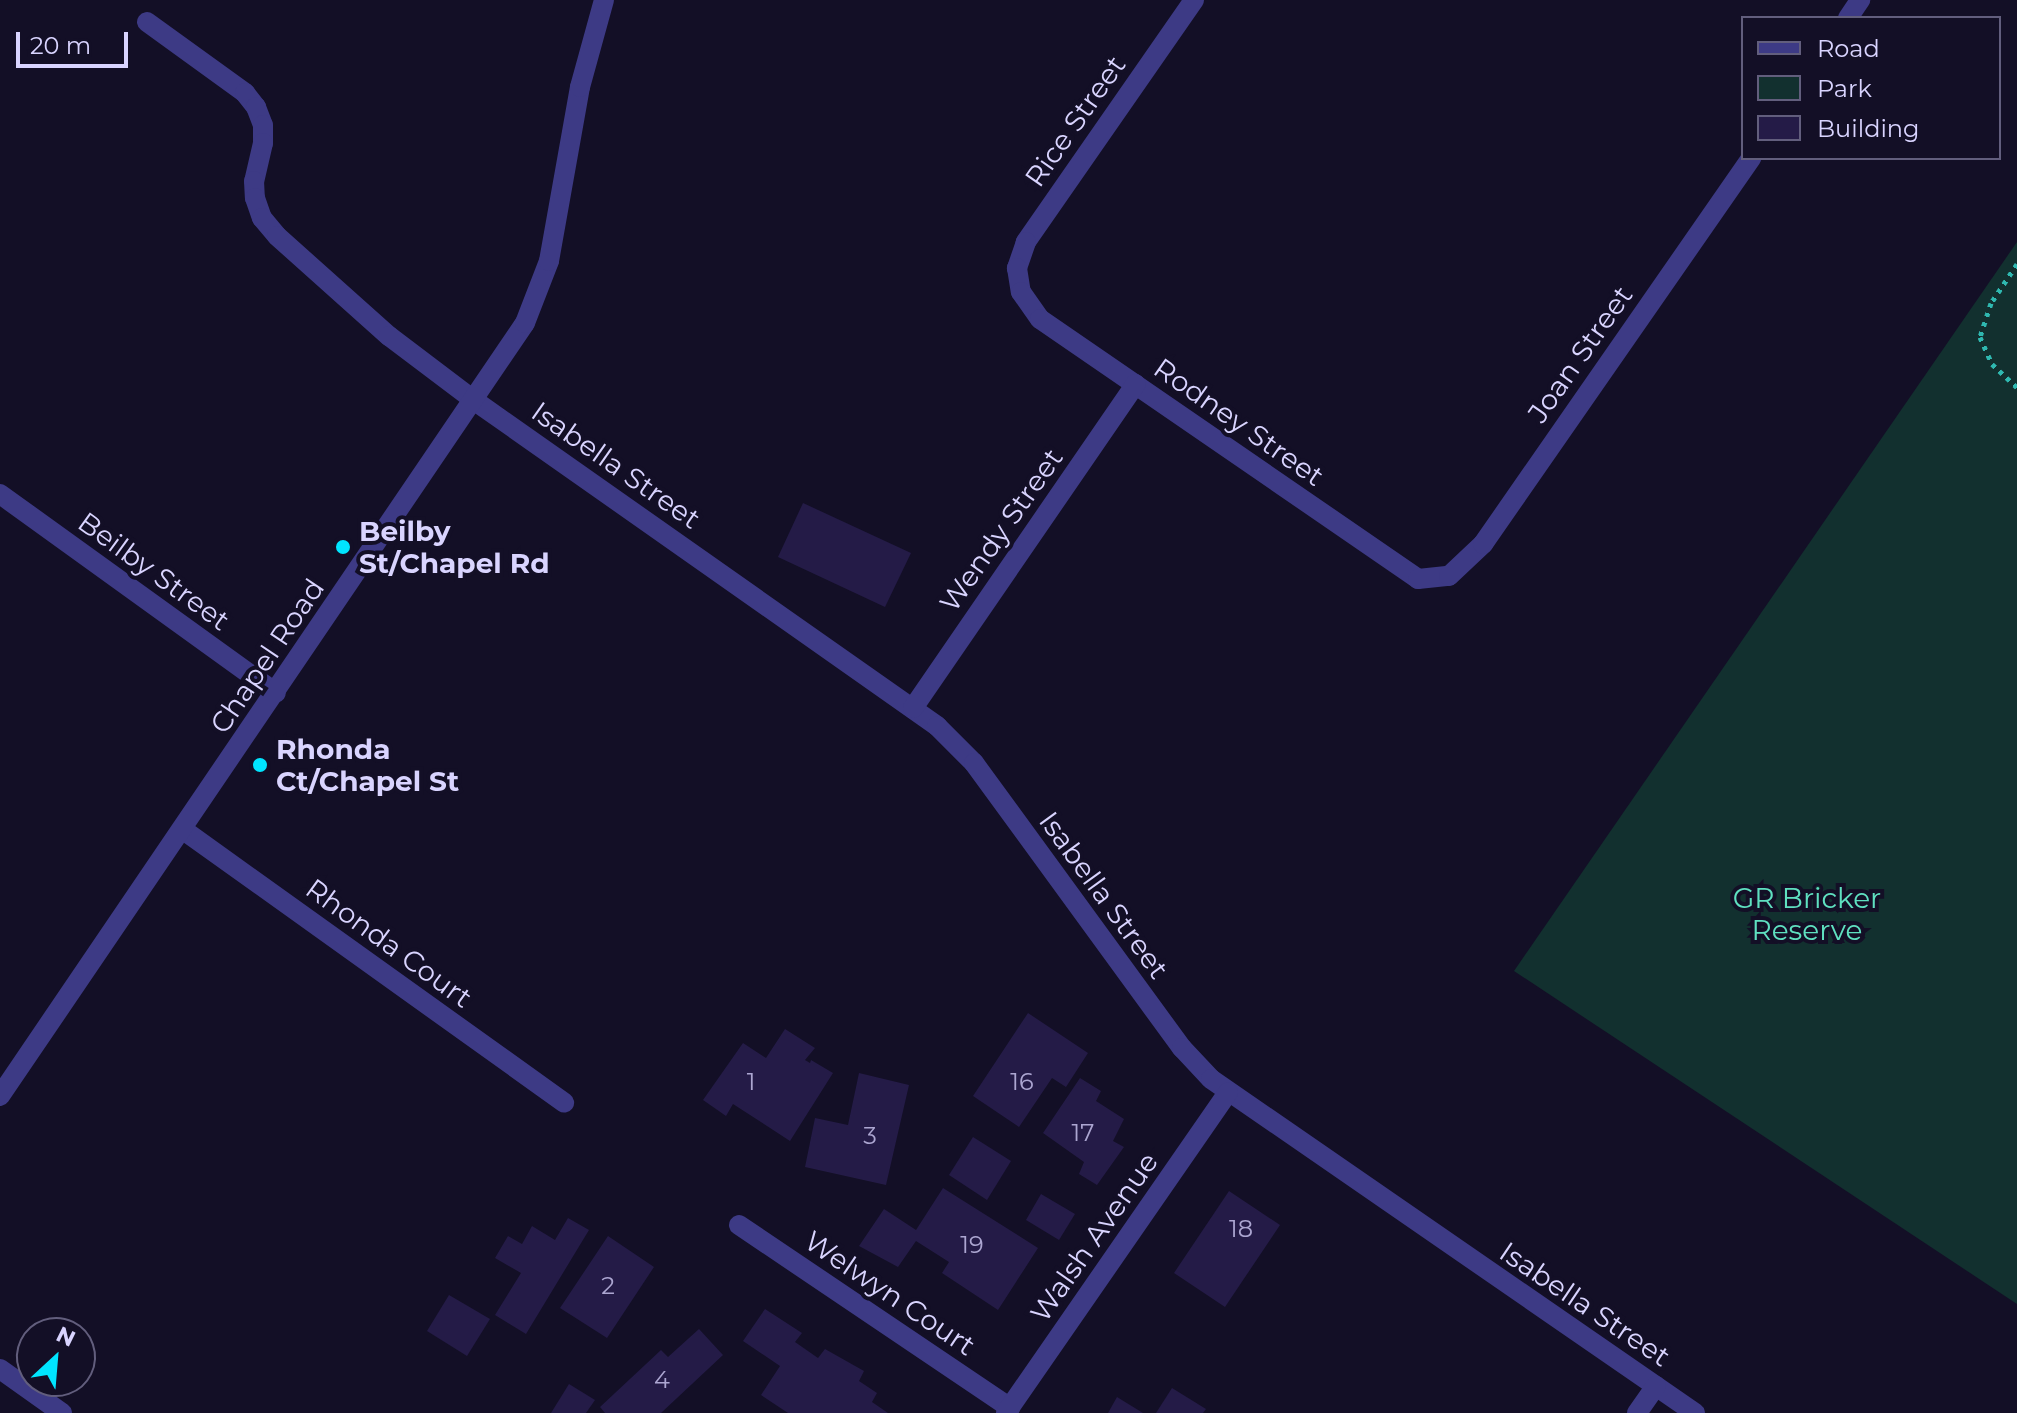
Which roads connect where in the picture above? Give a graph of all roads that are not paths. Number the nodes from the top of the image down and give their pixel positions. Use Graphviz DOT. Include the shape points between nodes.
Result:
graph roads {
  1 [pos="604,0"];
  2 [pos="1194,0"];
  3 [pos="147,22"];
  4 [pos="1750,160"];
  5 [pos="1016,280"];
  6 [pos="1136,384"];
  7 [pos="475,401"];
  8 [pos="0,494"];
  9 [pos="1449,576"];
  10 [pos="276,693"];
  11 [pos="913,708"];
  12 [pos="182,829"];
  13 [pos="1228,1092"];
  14 [pos="0,1096"];
  15 [pos="564,1102"];
  16 [pos="739,1225"];
  17 [pos="0,1369"];
  18 [pos="1656,1386"];
  19 [pos="1008,1410"];
  20 [pos="62,1413"];
  21 [pos="1637,1413"];
  22 [pos="1695,1413"];
  1 -- 7 [label="street, Chapel Road" via="580,87 540,293"];
  2 -- 5 [label="street, Rice Street" via="1026,242"];
  3 -- 7 [label="street, Isabella Street" via="245,93 256,107 263,143 255,198 277,236 389,336"];
  4 -- 9 [label="street, Joan Street" via="1483,544"];
  5 -- 6 [label="street, Rodney Street" via="1040,319"];
  6 -- 9 [label="street, Rodney Street" via="1404,573 1431,580"];
  6 -- 11 [label="street, Wendy Street"];
  7 -- 10 [label="street, Chapel Road"];
  7 -- 11 [label="street, Isabella Street"];
  8 -- 10 [label="street, Beilby Street"];
  10 -- 12 [label="street, Chapel Road"];
  11 -- 13 [label="street, Isabella Street" via="974,763 1182,1048"];
  12 -- 14 [label="street, Chapel Road"];
  12 -- 15 [label="street, Rhonda Court"];
  13 -- 18 [label="street, Isabella Street"];
  13 -- 19 [label="street, Walsh Avenue"];
  16 -- 19 [label="street, Welwyn Court"];
  17 -- 20 [label="street"];
  18 -- 21 [label="street"];
  18 -- 22 [label="street, Isabella Street"];
}
